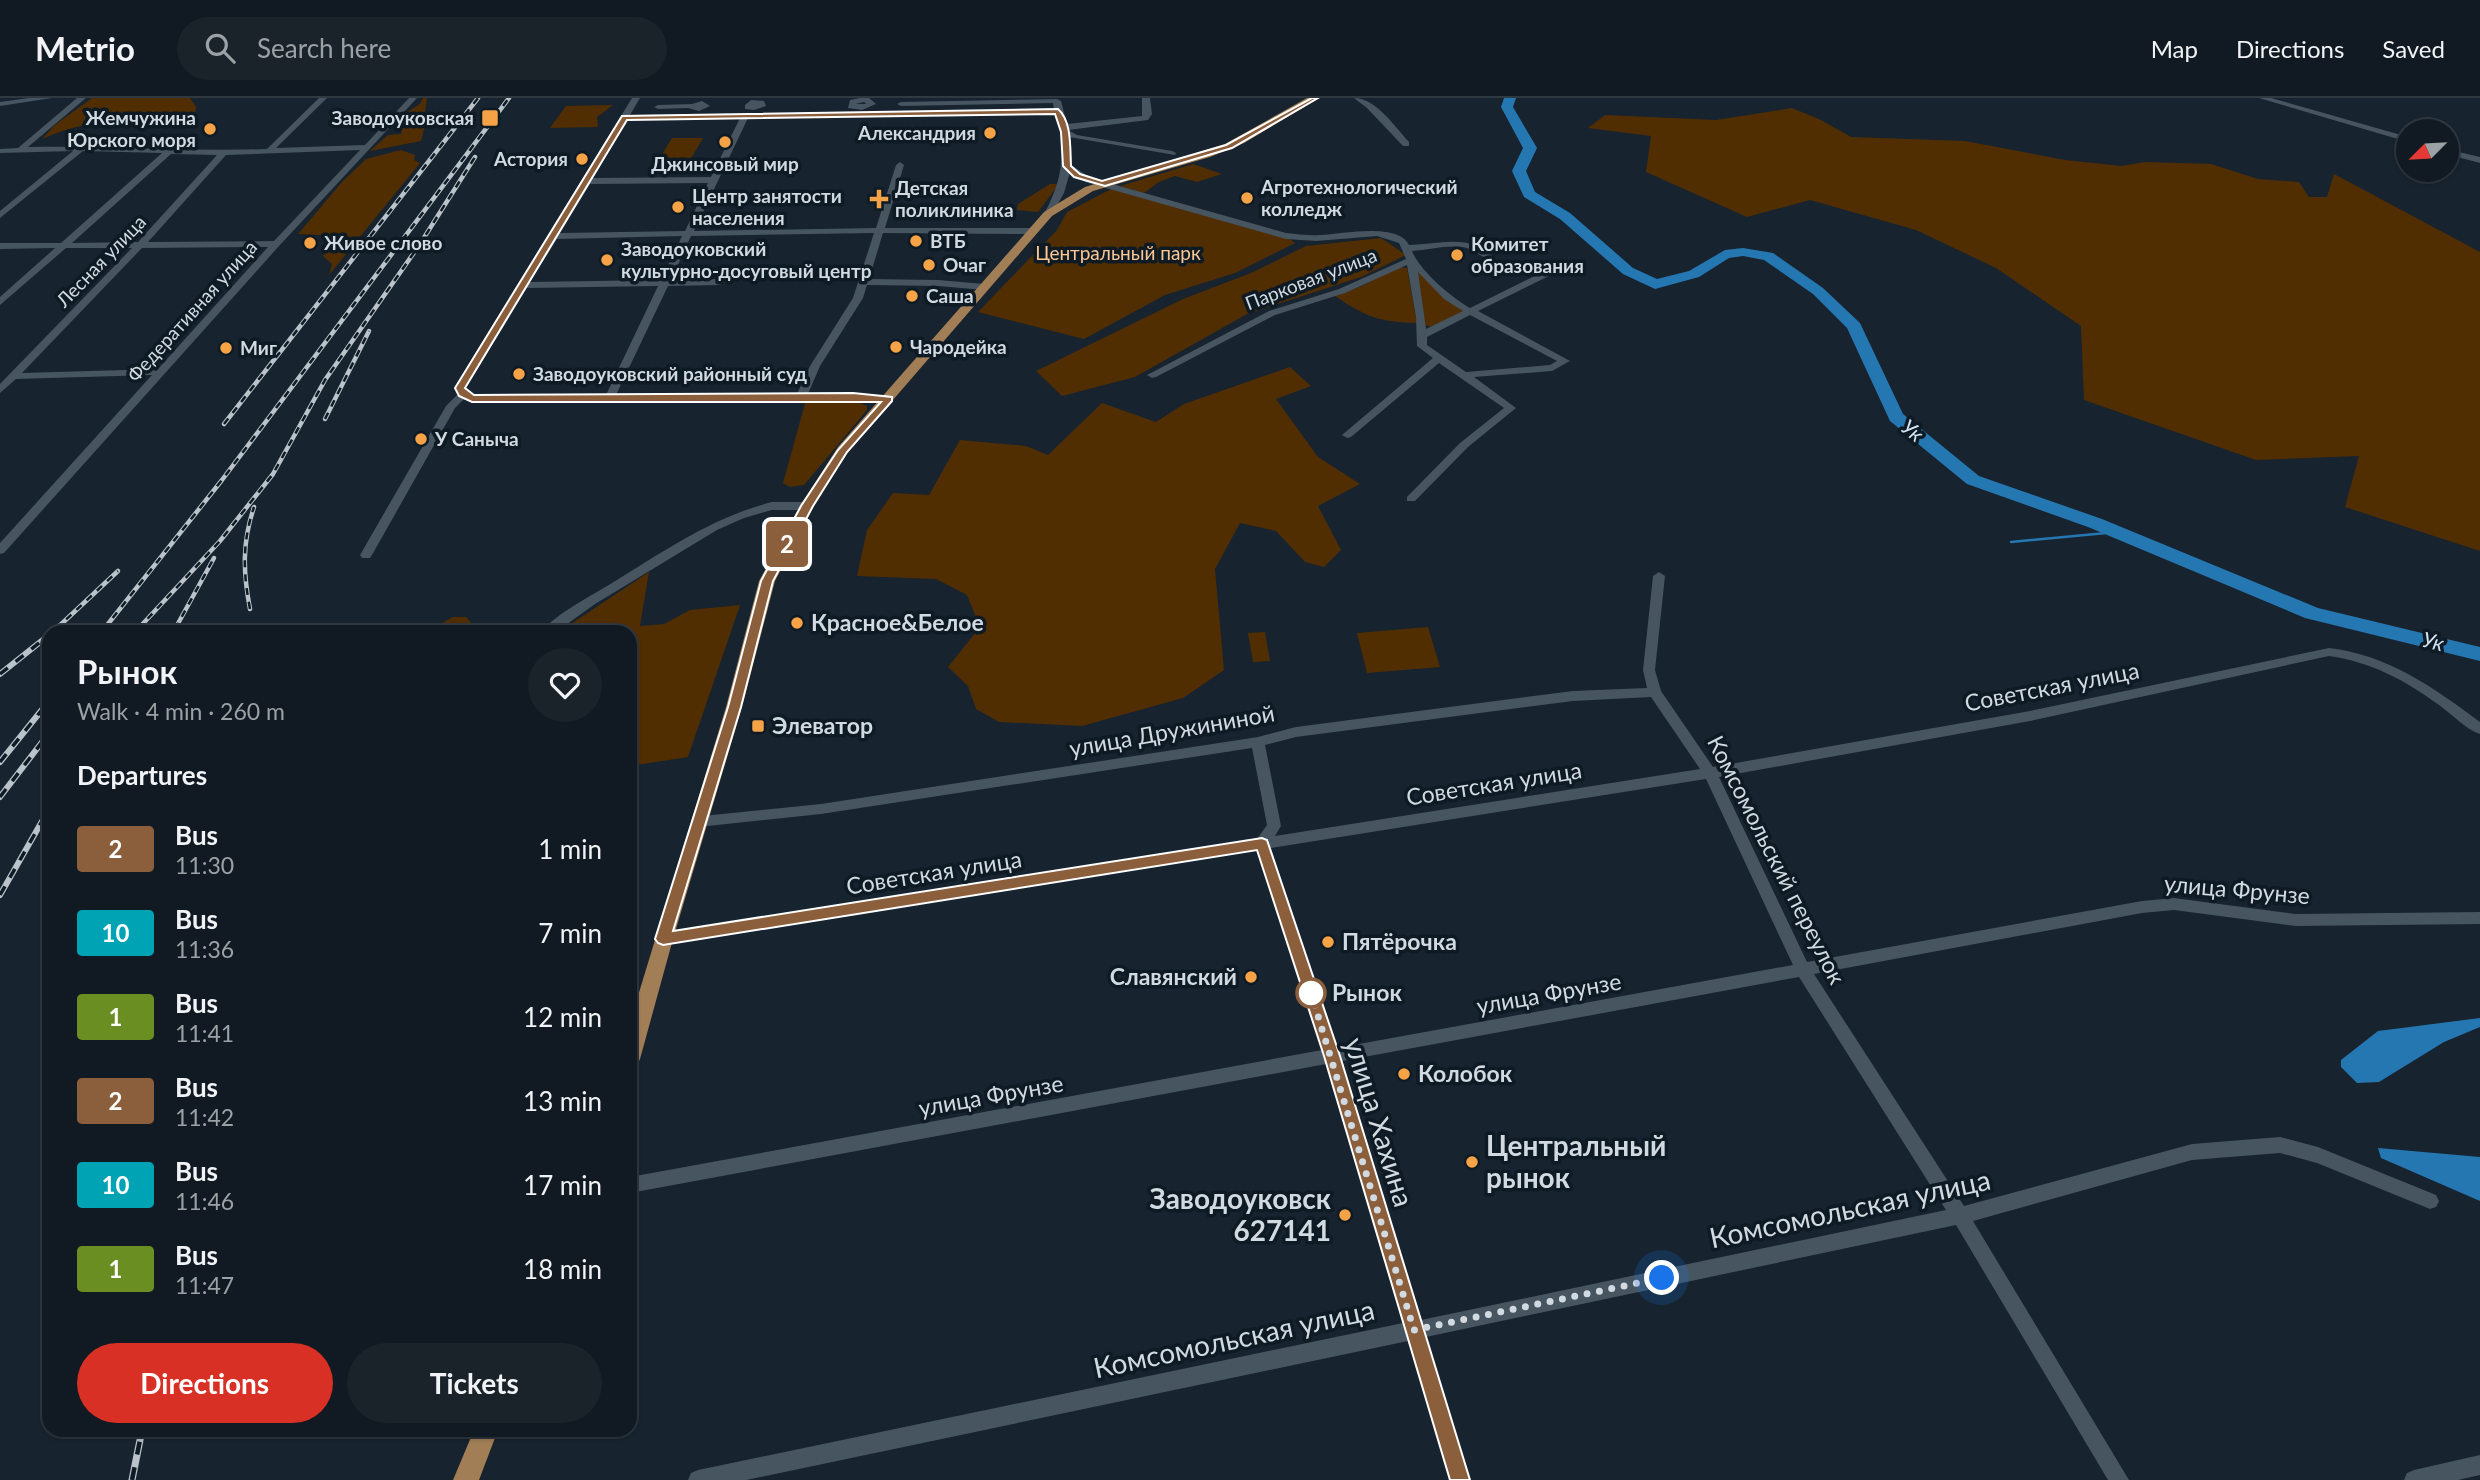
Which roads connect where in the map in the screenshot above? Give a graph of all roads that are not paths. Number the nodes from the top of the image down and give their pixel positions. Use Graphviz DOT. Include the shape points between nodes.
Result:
graph roads {
  1 [pos="48,98"];
  2 [pos="82,98"];
  3 [pos="323,98"];
  4 [pos="413,98"];
  5 [pos="636,98"];
  6 [pos="1146,98"];
  7 [pos="1314,98"];
  8 [pos="1358,98"];
  9 [pos="2263,98"];
  10 [pos="1057,100"];
  11 [pos="0,104"];
  12 [pos="658,107"];
  13 [pos="746,110"];
  14 [pos="1058,112"];
  15 [pos="624,117"];
  16 [pos="1064,129"];
  17 [pos="2396,137"];
  18 [pos="1405,144"];
  19 [pos="366,147"];
  20 [pos="81,148"];
  21 [pos="21,149"];
  22 [pos="0,151"];
  23 [pos="169,151"];
  24 [pos="269,151"];
  25 [pos="224,153"];
  26 [pos="1172,153"];
  27 [pos="2459,154"];
  28 [pos="2480,160"];
  29 [pos="900,165"];
  30 [pos="1067,166"];
  31 [pos="712,180"];
  32 [pos="587,181"];
  33 [pos="1102,184"];
  34 [pos="1048,214"];
  35 [pos="0,215"];
  36 [pos="880,230"];
  37 [pos="1033,231"];
  38 [pos="687,233"];
  39 [pos="553,236"];
  40 [pos="276,244"];
  41 [pos="0,246"];
  42 [pos="62,246"];
  43 [pos="140,246"];
  44 [pos="1408,248"];
  45 [pos="1489,257"];
  46 [pos="1411,260"];
  47 [pos="1550,272"];
  48 [pos="664,282"];
  49 [pos="720,282"];
  50 [pos="864,282"];
  51 [pos="522,285"];
  52 [pos="985,287"];
  53 [pos="0,302"];
  54 [pos="1473,312"];
  55 [pos="1422,334"];
  56 [pos="1439,358"];
  57 [pos="159,372"];
  58 [pos="1152,375"];
  59 [pos="1462,375"];
  60 [pos="14,376"];
  61 [pos="0,390"];
  62 [pos="463,394"];
  63 [pos="801,397"];
  64 [pos="609,399"];
  65 [pos="888,399"];
  66 [pos="1347,435"];
  67 [pos="1411,499"];
  68 [pos="807,506"];
  69 [pos="0,550"];
  70 [pos="366,555"];
  71 [pos="1659,576"];
  72 [pos="557,625"];
  73 [pos="1655,692"];
  74 [pos="2480,729"];
  75 [pos="1258,742"];
  76 [pos="1710,773"];
  77 [pos="698,821"];
  78 [pos="1262,844"];
  79 [pos="2480,918"];
  80 [pos="663,939"];
  81 [pos="1803,970"];
  82 [pos="637,1034"];
  83 [pos="1332,1056"];
  84 [pos="637,1184"];
  85 [pos="2430,1201"];
  86 [pos="1960,1216"];
  87 [pos="1414,1330"];
  88 [pos="483,1437"];
  89 [pos="2480,1465"];
  90 [pos="466,1480"];
  91 [pos="698,1480"];
  92 [pos="1460,1480"];
  93 [pos="2119,1480"];
  94 [pos="2414,1480"];
  1 -- 11 [label="street"];
  2 -- 21 [label="street"];
  3 -- 24 [label="street"];
  4 -- 19 [label="street, Федеративная улица"];
  5 -- 15 [label="street"];
  6 -- 16 [label="street" via="1145,118"];
  7 -- 33 [label="main road" via="1229,147"];
  8 -- 18 [label="street"];
  9 -- 17 [label="street"];
  10 -- 13 [label="street"];
  10 -- 14 [label="street"];
  12 -- 13 [label="street" via="700,103"];
  13 -- 14 [label="street"];
  13 -- 15 [label="street"];
  13 -- 31 [label="street"];
  14 -- 16 [label="street"];
  15 -- 32 [label="street"];
  16 -- 26 [label="street" via="1075,137"];
  16 -- 30 [label="street"];
  19 -- 24 [label="street"];
  19 -- 40 [label="street, Федеративная улица"];
  20 -- 21 [label="street"];
  20 -- 23 [label="street"];
  20 -- 35 [label="street"];
  21 -- 22 [label="street"];
  23 -- 25 [label="street"];
  23 -- 42 [label="street"];
  24 -- 25 [label="street"];
  25 -- 43 [label="street, Лесная улица"];
  27 -- 28 [label="street"];
  29 -- 36 [label="street"];
  30 -- 33 [label="street, Парковая улица" via="1077,176"];
  30 -- 34 [label="street" via="1064,188"];
  31 -- 32 [label="street"];
  31 -- 38 [label="street"];
  32 -- 39 [label="street"];
  33 -- 34 [label="main road" via="1067,199"];
  33 -- 44 [label="street, Парковая улица" via="1286,236 1386,234"];
  34 -- 37 [label="main road"];
  36 -- 37 [label="street"];
  36 -- 38 [label="street"];
  36 -- 50 [label="street"];
  37 -- 52 [label="main road"];
  38 -- 39 [label="street"];
  38 -- 48 [label="street"];
  39 -- 51 [label="street"];
  40 -- 43 [label="street"];
  40 -- 57 [label="street, Федеративная улица"];
  41 -- 42 [label="street"];
  42 -- 43 [label="street"];
  42 -- 53 [label="street"];
  43 -- 60 [label="street, Лесная улица"];
  44 -- 45 [label="street" via="1468,243"];
  44 -- 46 [label="street, Парковая улица"];
  46 -- 54 [label="street, Парковая улица" via="1447,297"];
  46 -- 55 [label="street, Парковая улица"];
  46 -- 58 [label="street, Парковая улица" via="1342,291 1259,318"];
  47 -- 54 [label="street"];
  48 -- 49 [label="street"];
  48 -- 51 [label="street"];
  48 -- 64 [label="street"];
  50 -- 52 [label="street"];
  50 -- 63 [label="street"];
  51 -- 62 [label="street" via="460,388"];
  52 -- 65 [label="main road"];
  54 -- 55 [label="street"];
  54 -- 59 [label="street, Парковая улица" via="1565,361 1552,368"];
  55 -- 56 [label="street, Парковая улица" via="1422,346"];
  56 -- 59 [label="street, Парковая улица"];
  56 -- 66 [label="street"];
  57 -- 60 [label="street"];
  57 -- 69 [label="street, Федеративная улица"];
  59 -- 67 [label="street, Парковая улица" via="1511,408 1464,445"];
  60 -- 61 [label="street, Лесная улица"];
  62 -- 64 [label="street" via="472,398"];
  62 -- 70 [label="street" via="449,409"];
  63 -- 64 [label="street"];
  63 -- 65 [label="street"];
  65 -- 68 [label="main road" via="843,450"];
  68 -- 72 [label="street" via="772,506 740,514"];
  68 -- 77 [label="main road" via="767,581"];
  71 -- 73 [label="street" via="1649,670"];
  73 -- 75 [label="street, улица Дружининой" via="1559,698 1296,732"];
  73 -- 76 [label="street, Комсомольский переулок"];
  74 -- 76 [label="street, Советская улица" via="2384,664 2354,653 2329,652 2030,716"];
  75 -- 77 [label="street, улица Дружининой" via="821,809"];
  75 -- 78 [label="street" via="1274,826"];
  76 -- 78 [label="street, Советская улица"];
  76 -- 81 [label="street, Комсомольский переулок"];
  77 -- 80 [label="main road"];
  78 -- 80 [label="street, Советская улица"];
  78 -- 83 [label="street, улица Хахина"];
  79 -- 81 [label="street, улица Фрунзе" via="2296,920 2174,904"];
  80 -- 82 [label="main road"];
  81 -- 83 [label="street, улица Фрунзе"];
  81 -- 86 [label="street, Комсомольский переулок"];
  83 -- 84 [label="street, улица Фрунзе"];
  83 -- 87 [label="street, улица Хахина"];
  85 -- 86 [label="street, Комсомольская улица" via="2318,1155 2280,1145 2192,1152"];
  86 -- 87 [label="street, Комсомольская улица"];
  86 -- 93 [label="street, Комсомольский переулок"];
  87 -- 91 [label="street, Комсомольская улица"];
  87 -- 92 [label="street, улица Хахина"];
  88 -- 90 [label="main road"];
  89 -- 94 [label="street"];
}
